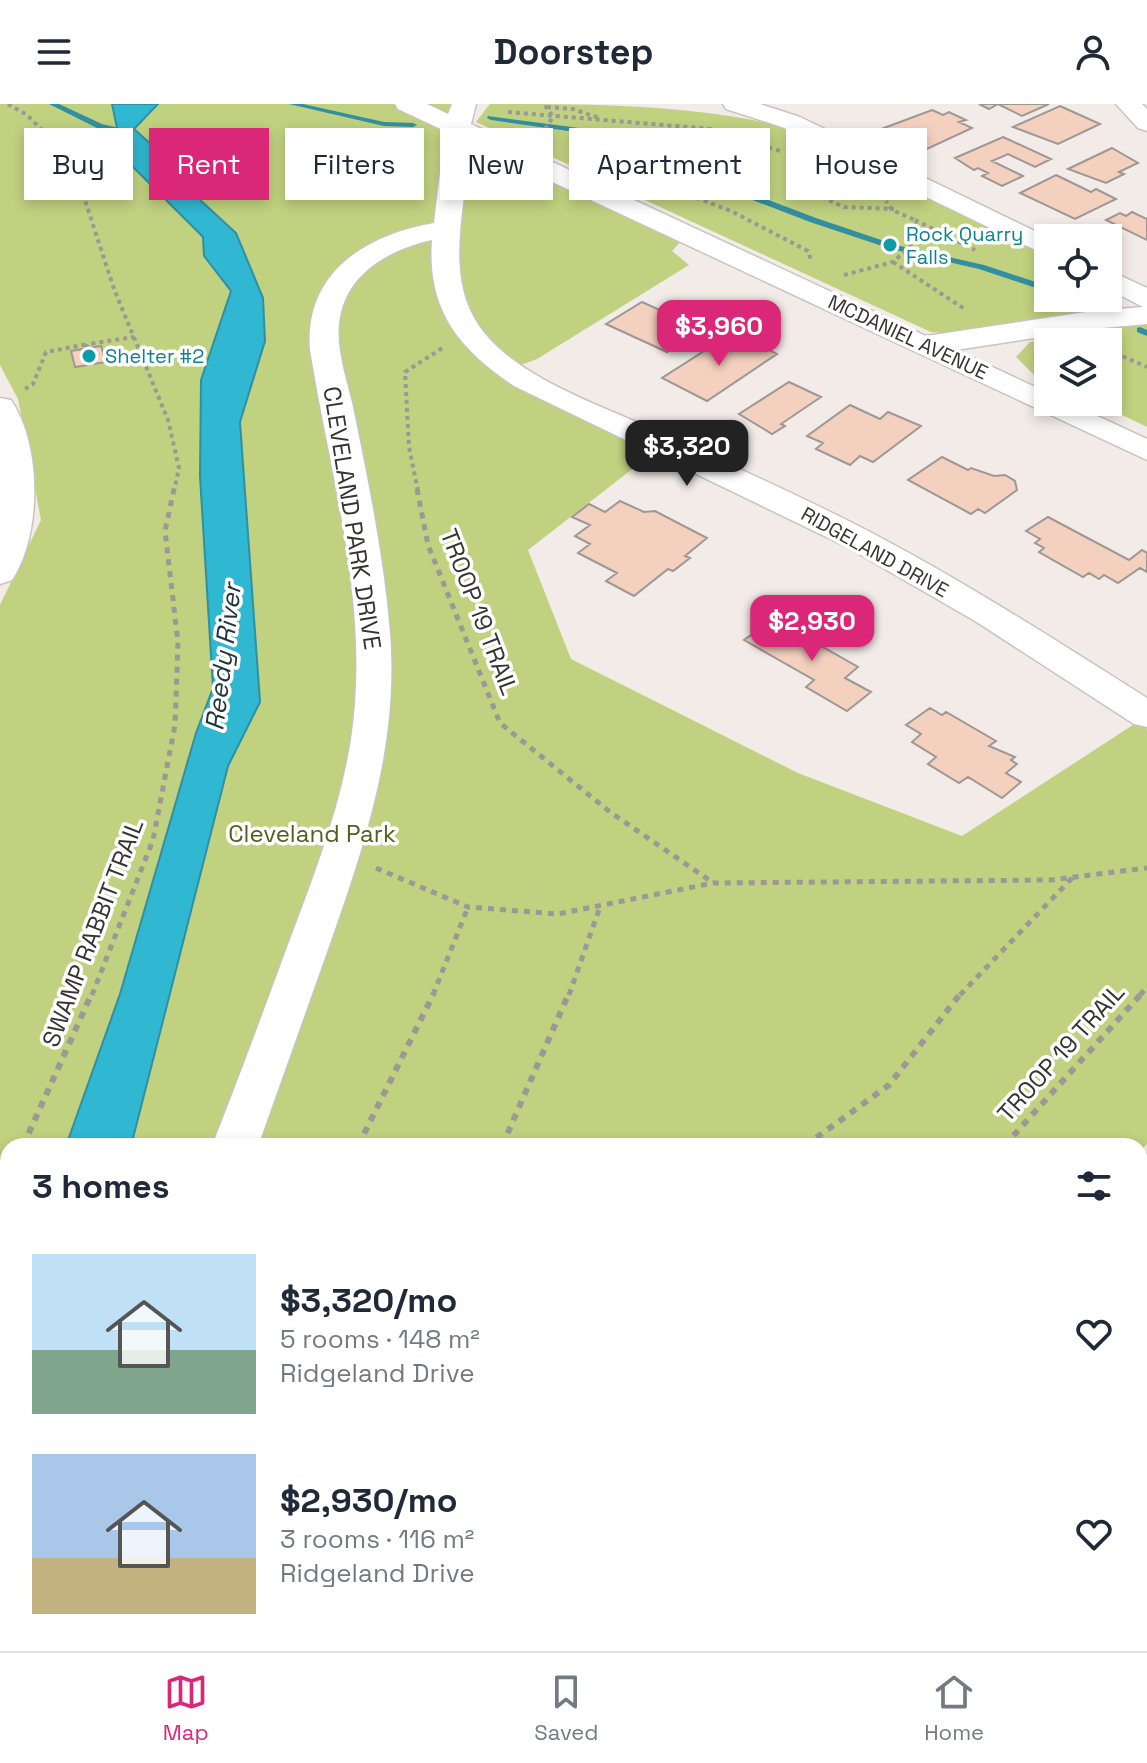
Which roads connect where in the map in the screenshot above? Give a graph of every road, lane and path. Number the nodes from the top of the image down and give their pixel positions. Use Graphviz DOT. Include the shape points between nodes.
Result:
graph roads {
  1 [pos="8,104"];
  2 [pos="407,104"];
  3 [pos="735,104"];
  4 [pos="1128,104"];
  5 [pos="547,106"];
  6 [pos="508,112"];
  7 [pos="460,115"];
  8 [pos="553,117"];
  9 [pos="604,120"];
  10 [pos="1147,123"];
  11 [pos="546,128"];
  12 [pos="780,151"];
  13 [pos="702,200"];
  14 [pos="828,200"];
  15 [pos="885,200"];
  16 [pos="892,210"];
  17 [pos="915,220"];
  18 [pos="446,229"];
  19 [pos="1034,241"];
  20 [pos="975,250"];
  21 [pos="893,262"];
  22 [pos="812,264"];
  23 [pos="836,276"];
  24 [pos="1122,286"];
  25 [pos="1147,299"];
  26 [pos="1147,315"];
  27 [pos="467,331"];
  28 [pos="134,337"];
  29 [pos="998,337"];
  30 [pos="927,345"];
  31 [pos="1122,356"];
  32 [pos="1147,367"];
  33 [pos="33,384"];
  34 [pos="0,407"];
  35 [pos="1147,451"];
  36 [pos="0,573"];
  37 [pos="1147,715"];
  38 [pos="341,857"];
  39 [pos="1147,868"];
  40 [pos="1073,877"];
  41 [pos="713,883"];
  42 [pos="600,906"];
  43 [pos="468,907"];
  44 [pos="1147,987"];
  45 [pos="27,1138"];
  46 [pos="238,1138"];
  47 [pos="362,1138"];
  48 [pos="506,1138"];
  49 [pos="816,1138"];
  50 [pos="1011,1138"];
  1 -- 28 [label="path, SWAMP RABBIT TRAIL" via="62,150 81,188"];
  2 -- 7 [label="street, MCDANIEL AVENUE"];
  3 -- 19 [label="street" via="791,122"];
  4 -- 10 [label="street"];
  5 -- 8 [label="path"];
  5 -- 9 [label="path"];
  6 -- 8 [label="path"];
  7 -- 18 [label="street, RIDGELAND DRIVE"];
  7 -- 30 [label="street, MCDANIEL AVENUE"];
  8 -- 9 [label="path"];
  8 -- 11 [label="path"];
  9 -- 12 [label="path" via="711,129"];
  13 -- 22 [label="path" via="808,251"];
  14 -- 16 [label="path" via="844,207"];
  15 -- 16 [label="path"];
  16 -- 17 [label="path"];
  17 -- 20 [label="path"];
  17 -- 21 [label="path" via="915,242"];
  18 -- 27 [label="street, RIDGELAND DRIVE" via="443,265 449,296"];
  18 -- 38 [label="street, CLEVELAND PARK DRIVE" via="411,235 358,264 342,279 326,314 325,353 366,583 374,667 366,766"];
  21 -- 23 [label="path"];
  21 -- 29 [label="path" via="963,307"];
  24 -- 25 [label="street"];
  26 -- 29 [label="street" via="1071,322"];
  27 -- 37 [label="street, RIDGELAND DRIVE" via="485,350 550,393 889,556"];
  27 -- 41 [label="path, TROOP 19 TRAIL" via="405,372 409,447 428,545 500,723 610,812"];
  28 -- 33 [label="path" via="46,352"];
  28 -- 45 [label="path, SWAMP RABBIT TRAIL" via="168,420 179,468 165,531 178,642 175,725 153,840"];
  29 -- 30 [label="street"];
  30 -- 35 [label="street, MCDANIEL AVENUE"];
  31 -- 32 [label="path"];
  34 -- 36 [label="street" via="15,458 19,512"];
  38 -- 43 [label="path"];
  38 -- 46 [label="street, CLEVELAND PARK DRIVE"];
  39 -- 40 [label="path"];
  40 -- 41 [label="path"];
  40 -- 49 [label="path" via="971,980 889,1085"];
  41 -- 42 [label="path"];
  42 -- 43 [label="path" via="558,914"];
  42 -- 48 [label="path" via="571,989"];
  43 -- 47 [label="path" via="442,976"];
  44 -- 50 [label="path, TROOP 19 TRAIL"];
}
